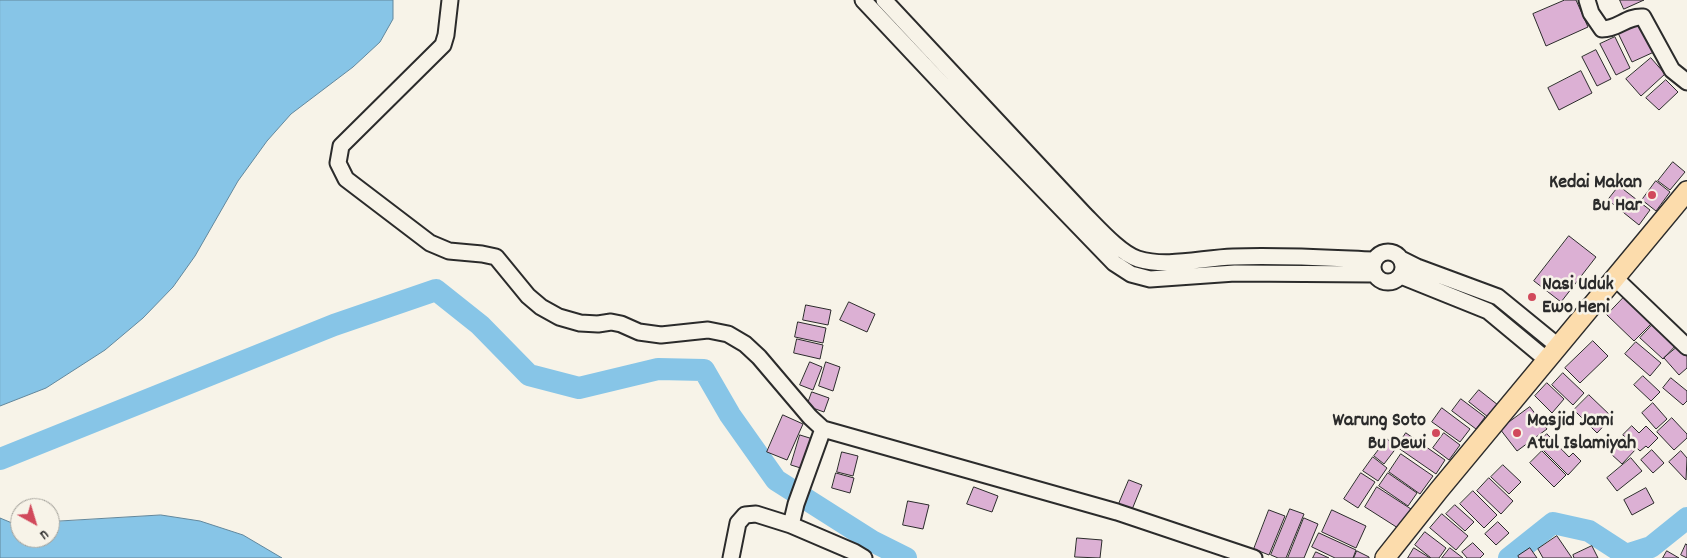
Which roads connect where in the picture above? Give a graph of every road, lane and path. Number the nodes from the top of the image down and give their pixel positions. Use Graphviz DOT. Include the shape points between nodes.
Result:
graph roads {
  1 [pos="450,0"];
  2 [pos="862,0"];
  3 [pos="884,0"];
  4 [pos="1587,0"];
  5 [pos="1687,82"];
  6 [pos="980,114"];
  7 [pos="1687,191"];
  8 [pos="1233,257"];
  9 [pos="1401,259"];
  10 [pos="1374,267"];
  11 [pos="1234,273"];
  12 [pos="1401,276"];
  13 [pos="1615,278"];
  14 [pos="1687,347"];
  15 [pos="1553,353"];
  16 [pos="823,429"];
  17 [pos="791,526"];
  18 [pos="732,558"];
  19 [pos="864,558"];
  20 [pos="1254,558"];
  21 [pos="1385,558"];
  1 -- 16 [label="street" via="443,45 341,146 338,163 346,179 430,243 449,250 496,258 540,308 559,317 580,323 611,322 661,336 708,330 728,334 759,357"];
  2 -- 6 [label="street"];
  3 -- 6 [label="street"];
  4 -- 5 [label="street" via="1602,29 1611,29 1634,17 1643,18 1672,70"];
  6 -- 8 [label="street" via="1112,242 1136,259 1159,263"];
  6 -- 11 [label="street" via="1114,263 1131,274 1150,279"];
  7 -- 13 [label="main road"];
  8 -- 10 [label="street" via="1308,257"];
  8 -- 11 [label="street"];
  9 -- 10 [label="street" via="1388,252 1378,255"];
  9 -- 12 [label="street"];
  9 -- 15 [label="street" via="1498,296"];
  10 -- 11 [label="street"];
  10 -- 12 [label="street" via="1382,281 1392,282"];
  12 -- 15 [label="street" via="1488,311"];
  13 -- 14 [label="street"];
  13 -- 15 [label="main road"];
  15 -- 21 [label="main road"];
  16 -- 17 [label="street"];
  16 -- 20 [label="street" via="1117,512"];
  17 -- 18 [label="street" via="756,514 745,515 738,523"];
  17 -- 19 [label="street"];
}
